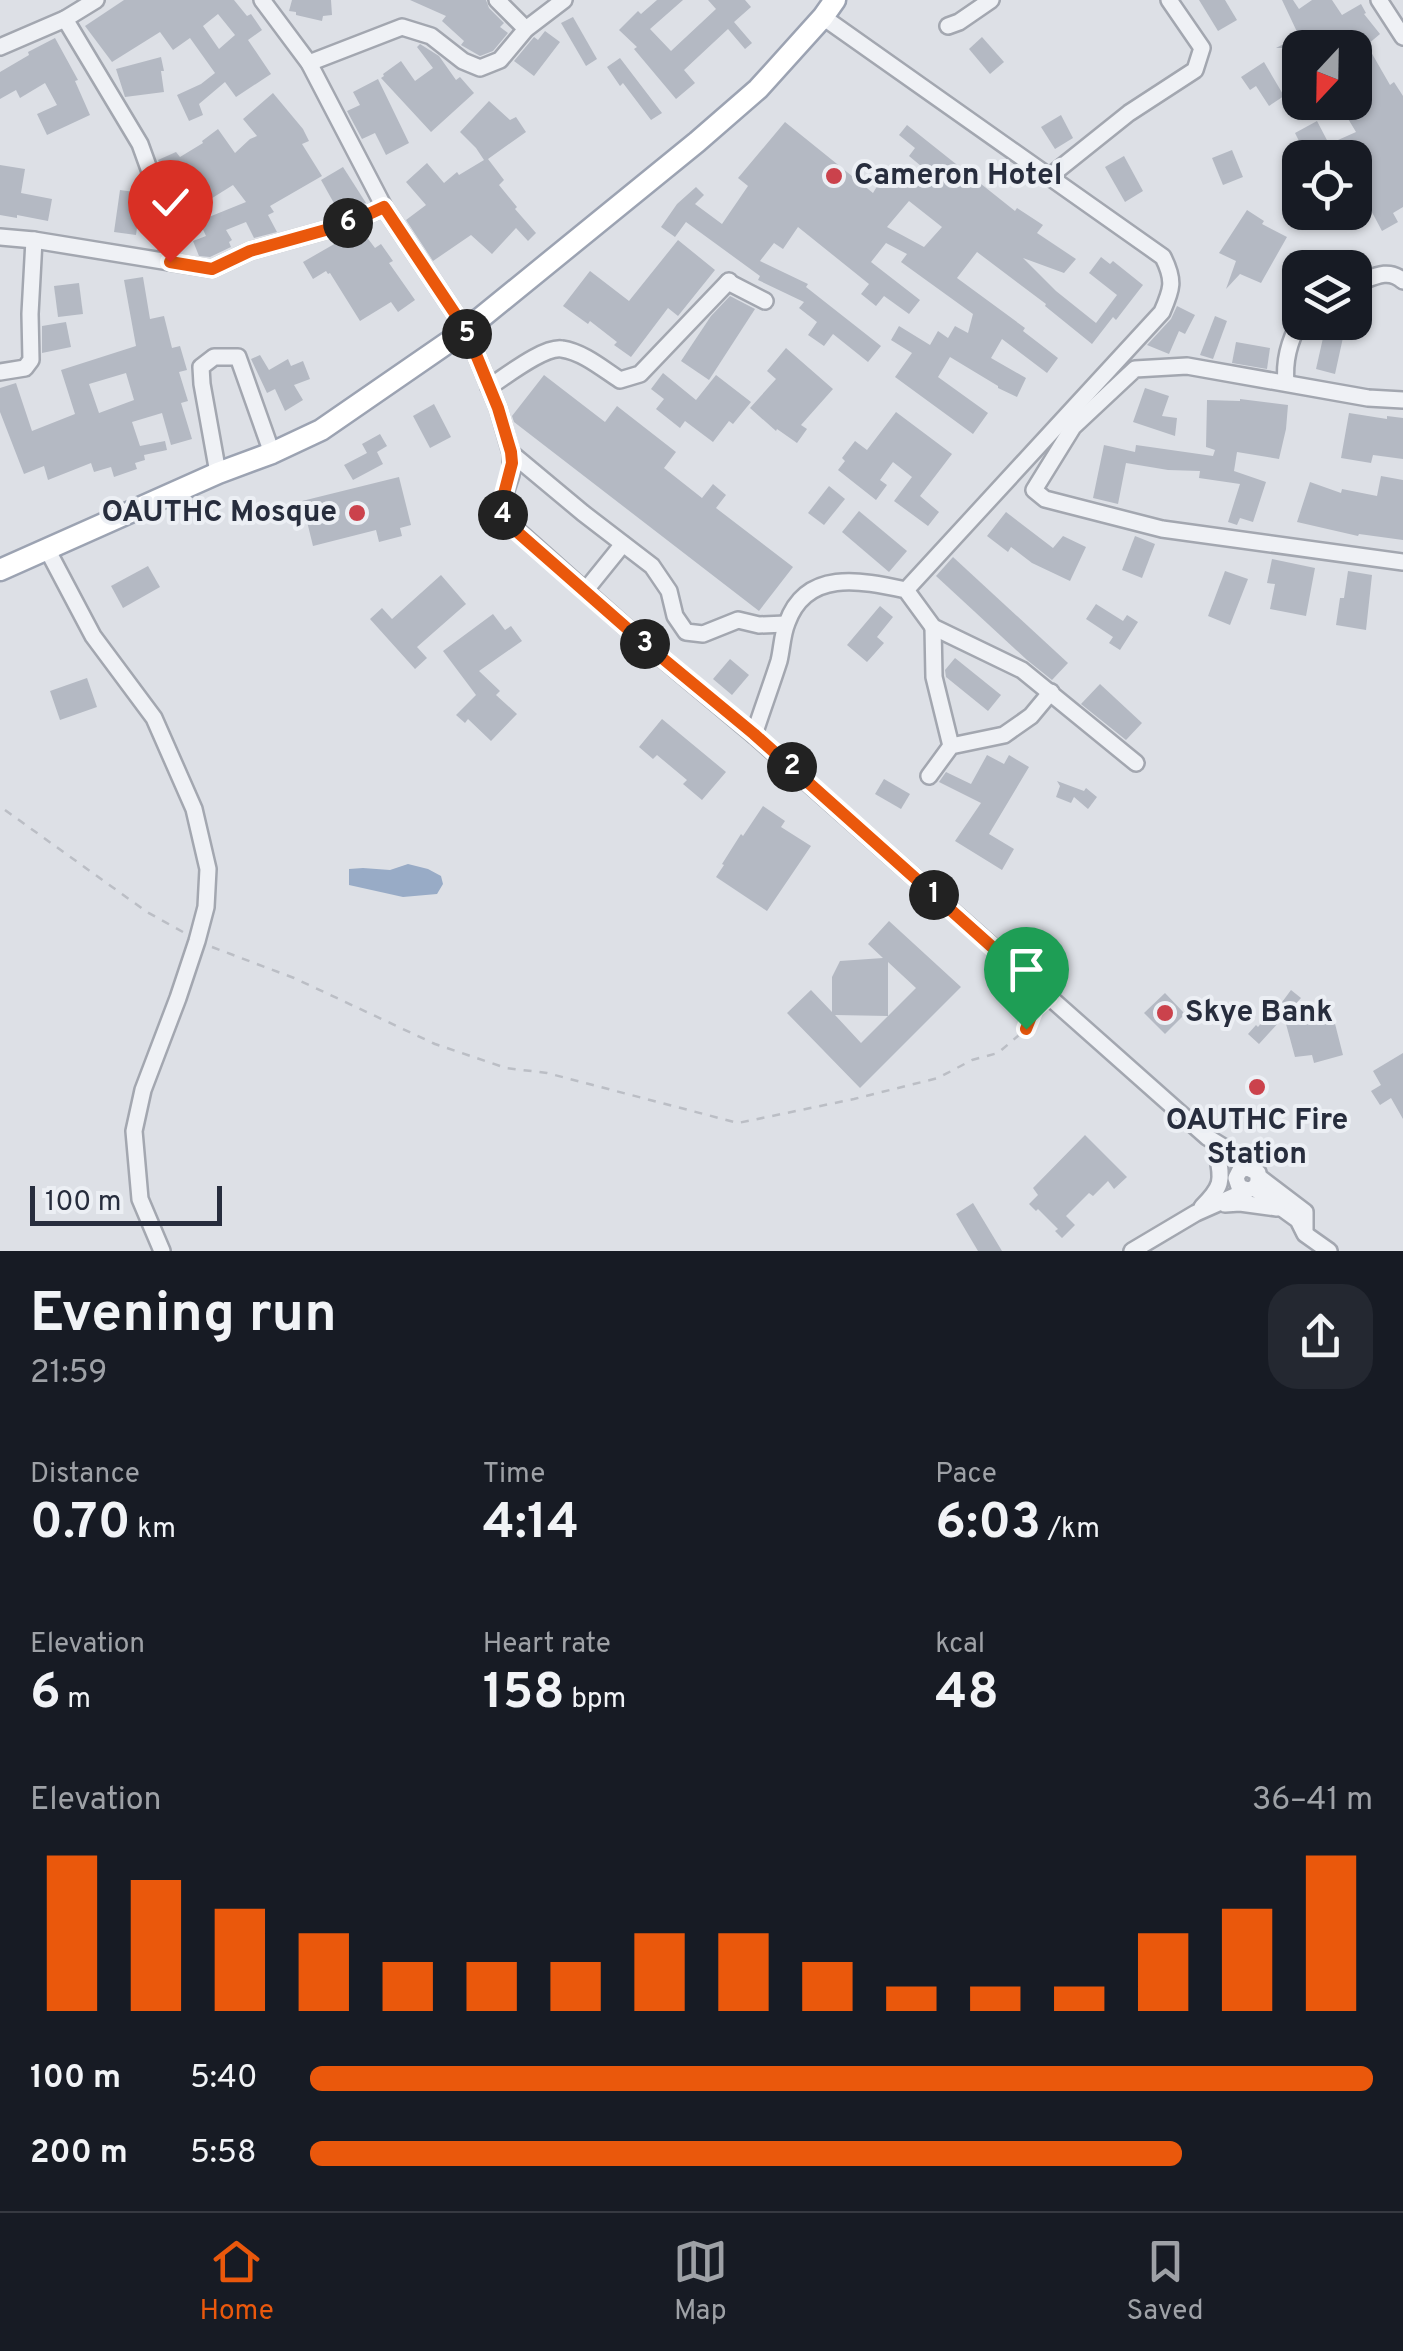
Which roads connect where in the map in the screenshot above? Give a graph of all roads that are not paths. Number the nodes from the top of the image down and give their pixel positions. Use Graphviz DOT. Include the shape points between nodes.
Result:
graph roads {
  1 [pos="96,0"];
  2 [pos="262,0"];
  3 [pos="497,0"];
  4 [pos="564,0"];
  5 [pos="991,0"];
  6 [pos="1169,0"];
  7 [pos="1379,0"];
  8 [pos="829,8"];
  9 [pos="65,19"];
  10 [pos="948,26"];
  11 [pos="526,29"];
  12 [pos="1403,37"];
  13 [pos="0,47"];
  14 [pos="310,63"];
  15 [pos="1049,177"];
  16 [pos="384,207"];
  17 [pos="0,237"];
  18 [pos="34,240"];
  19 [pos="170,262"];
  20 [pos="1372,278"];
  21 [pos="1403,281"];
  22 [pos="765,301"];
  23 [pos="466,330"];
  24 [pos="1290,340"];
  25 [pos="0,372"];
  26 [pos="1286,383"];
  27 [pos="490,387"];
  28 [pos="1403,400"];
  29 [pos="511,452"];
  30 [pos="272,453"];
  31 [pos="218,473"];
  32 [pos="623,544"];
  33 [pos="47,549"];
  34 [pos="1403,562"];
  35 [pos="0,570"];
  36 [pos="906,590"];
  37 [pos="585,591"];
  38 [pos="786,624"];
  39 [pos="933,628"];
  40 [pos="1052,692"];
  41 [pos="754,734"];
  42 [pos="951,746"];
  43 [pos="1136,763"];
  44 [pos="928,776"];
  45 [pos="1207,1138"];
  46 [pos="1217,1154"];
  47 [pos="1249,1179"];
  48 [pos="1216,1205"];
  49 [pos="1282,1210"];
  50 [pos="1196,1213"];
  51 [pos="1305,1234"];
  52 [pos="162,1251"];
  53 [pos="1132,1251"];
  54 [pos="1329,1251"];
  1 -- 9 [label="street"];
  2 -- 14 [label="street"];
  3 -- 11 [label="street"];
  4 -- 11 [label="street"];
  5 -- 10 [label="street"];
  6 -- 15 [label="street" via="1202,48 1195,70"];
  7 -- 12 [label="street"];
  8 -- 15 [label="street"];
  8 -- 23 [label="main road" via="746,100"];
  9 -- 13 [label="street"];
  9 -- 19 [label="street" via="140,144 158,191"];
  11 -- 14 [label="street" via="500,60 480,68 431,36 402,27"];
  14 -- 16 [label="street"];
  15 -- 36 [label="street" via="1162,258 1172,290 1162,312"];
  16 -- 19 [label="street" via="212,269"];
  16 -- 23 [label="street"];
  17 -- 18 [label="street"];
  18 -- 19 [label="street"];
  18 -- 25 [label="street" via="31,360 25,368"];
  20 -- 21 [label="street" via="1388,272"];
  22 -- 27 [label="street" via="728,282 640,374 620,380 559,348"];
  23 -- 27 [label="street"];
  23 -- 30 [label="main road" via="320,430"];
  24 -- 26 [label="street"];
  26 -- 28 [label="street"];
  26 -- 34 [label="street" via="1188,366 1135,369 1073,427 1034,490 1045,499 1162,529"];
  27 -- 29 [label="street"];
  29 -- 32 [label="street"];
  29 -- 37 [label="street" via="501,502 506,522"];
  30 -- 31 [label="main road"];
  30 -- 31 [label="street" via="238,357 214,357 201,366"];
  31 -- 33 [label="main road"];
  32 -- 37 [label="street"];
  32 -- 38 [label="street" via="652,566 686,632 703,634 738,620"];
  33 -- 35 [label="main road"];
  33 -- 52 [label="street" via="94,636 154,718 194,809 208,870 198,941 134,1130 140,1198"];
  36 -- 38 [label="street" via="869,582 817,585 799,598"];
  36 -- 39 [label="street"];
  37 -- 41 [label="street"];
  38 -- 41 [label="street"];
  39 -- 40 [label="street" via="1022,670"];
  39 -- 42 [label="street" via="934,676"];
  40 -- 42 [label="street" via="1004,735"];
  40 -- 43 [label="street"];
  41 -- 45 [label="street"];
  42 -- 44 [label="street"];
  45 -- 46 [label="street"];
  45 -- 47 [label="street" via="1225,1148"];
  46 -- 47 [label="street"];
  46 -- 50 [label="street" via="1219,1188"];
  47 -- 48 [label="street"];
  47 -- 49 [label="street"];
  47 -- 51 [label="street" via="1305,1212"];
  48 -- 49 [label="street"];
  48 -- 50 [label="street"];
  49 -- 51 [label="street"];
  50 -- 53 [label="street"];
  51 -- 54 [label="street"];
}
